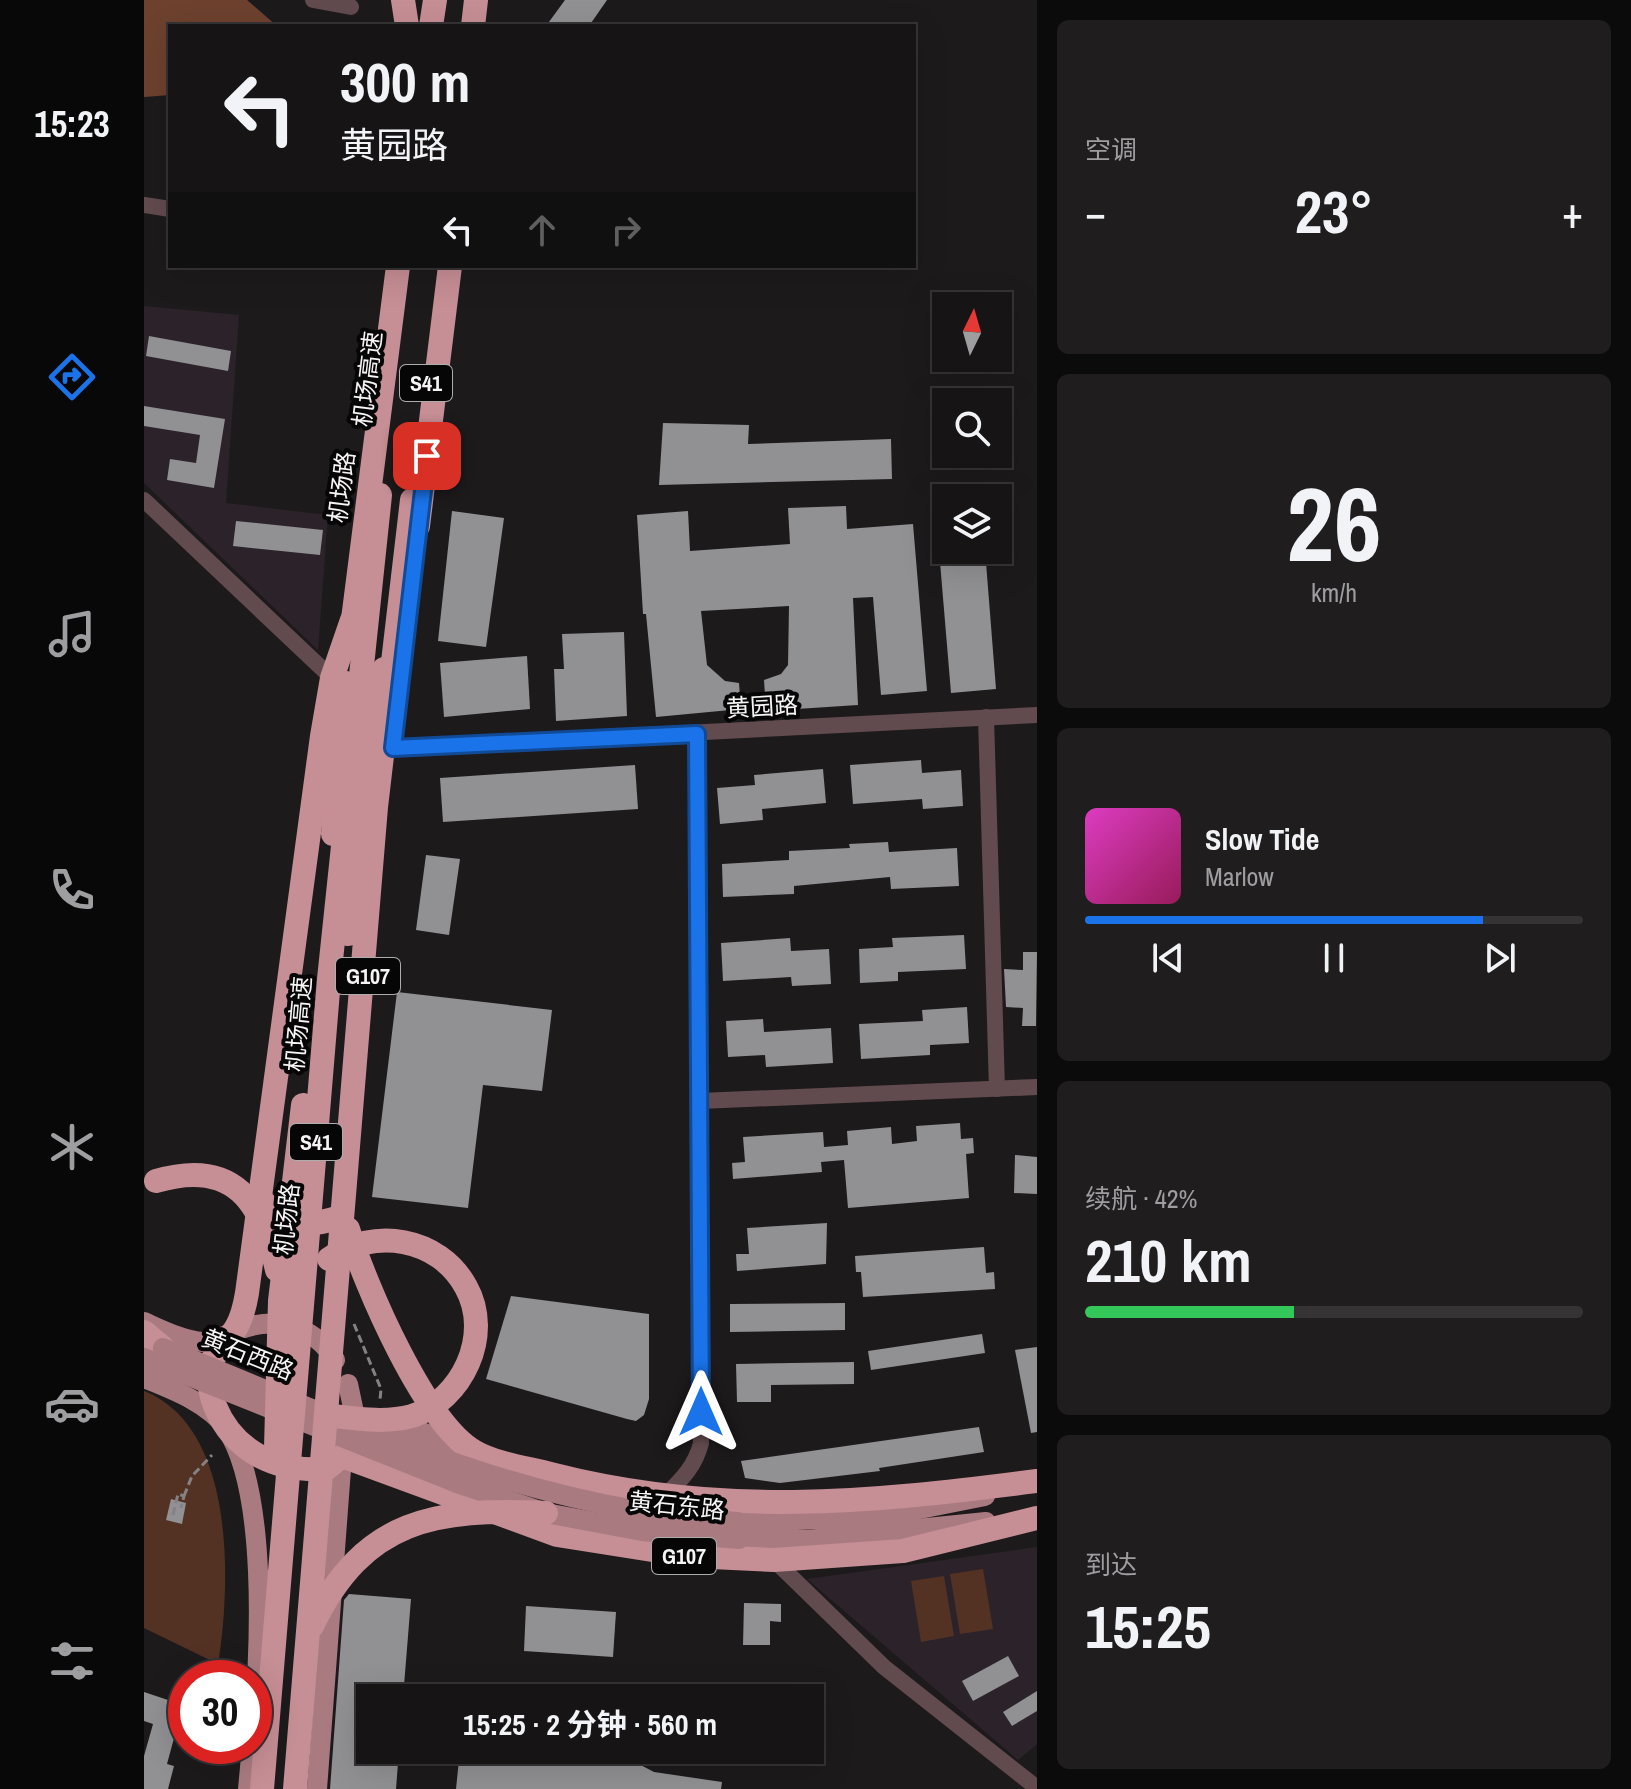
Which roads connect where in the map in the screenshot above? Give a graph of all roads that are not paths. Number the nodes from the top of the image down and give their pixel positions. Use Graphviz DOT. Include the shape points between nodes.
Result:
graph roads {
  1 [pos="313,0"];
  2 [pos="403,0"];
  3 [pos="435,0"];
  4 [pos="445,0"];
  5 [pos="351,7"];
  6 [pos="407,24"];
  7 [pos="431,24"];
  8 [pos="441,24"];
  9 [pos="144,205"];
  10 [pos="168,209"];
  11 [pos="398,268"];
  12 [pos="410,268"];
  13 [pos="441,268"];
  14 [pos="450,268"];
  15 [pos="144,500"];
  16 [pos="407,615"];
  17 [pos="352,620"];
  18 [pos="332,678"];
  19 [pos="1037,715"];
  20 [pos="986,717"];
  21 [pos="697,734"];
  22 [pos="393,748"];
  23 [pos="336,933"];
  24 [pos="1037,1087"];
  25 [pos="997,1089"];
  26 [pos="700,1101"];
  27 [pos="144,1187"];
  28 [pos="261,1199"];
  29 [pos="341,1210"];
  30 [pos="306,1298"];
  31 [pos="280,1301"];
  32 [pos="144,1322"];
  33 [pos="234,1331"];
  34 [pos="149,1345"];
  35 [pos="327,1347"];
  36 [pos="144,1378"];
  37 [pos="348,1384"];
  38 [pos="329,1423"];
  39 [pos="408,1428"];
  40 [pos="226,1429"];
  41 [pos="475,1452"];
  42 [pos="342,1456"];
  43 [pos="388,1474"];
  44 [pos="1036,1481"];
  45 [pos="664,1497"];
  46 [pos="466,1504"];
  47 [pos="546,1513"];
  48 [pos="1037,1518"];
  49 [pos="739,1531"];
  50 [pos="774,1560"];
  51 [pos="301,1651"];
  52 [pos="258,1660"];
  53 [pos="272,1675"];
  54 [pos="325,1684"];
  55 [pos="250,1764"];
  56 [pos="1034,1777"];
  57 [pos="248,1789"];
  58 [pos="264,1789"];
  59 [pos="293,1789"];
  60 [pos="317,1789"];
  1 -- 5 [label="street"];
  2 -- 6 [label="highway"];
  3 -- 7 [label="highway"];
  4 -- 8 [label="highway"];
  9 -- 10 [label="street"];
  11 -- 17 [label="highway, 机场路"];
  12 -- 58 [label="highway, 机场高速 / S41, bridge" via="329,979"];
  13 -- 59 [label="highway, S41, bridge" via="376,807"];
  14 -- 16 [label="highway, 机场路 / G107"];
  15 -- 18 [label="street"];
  16 -- 22 [label="highway, 机场路 / G107"];
  16 -- 23 [label="highway, 机场路" via="376,700"];
  17 -- 18 [label="highway, 机场路"];
  17 -- 23 [label="highway, 机场路"];
  18 -- 28 [label="highway, 机场路"];
  19 -- 20 [label="street, 黄园路"];
  20 -- 21 [label="street, 黄园路"];
  20 -- 25 [label="street"];
  21 -- 22 [label="street, 黄园路"];
  21 -- 26 [label="street"];
  22 -- 29 [label="highway, 机场路 / G107"];
  23 -- 30 [label="highway, 机场路, bridge"];
  23 -- 31 [label="highway, 机场路, bridge"];
  24 -- 25 [label="street"];
  25 -- 26 [label="street"];
  26 -- 45 [label="street" via="701,1443 686,1475"];
  27 -- 31 [label="highway, bridge" via="175,1175 204,1176 229,1184 249,1199 267,1229"];
  28 -- 29 [label="highway" via="273,1214 292,1224 316,1225"];
  28 -- 33 [label="highway, 机场路" via="247,1293"];
  29 -- 35 [label="main road"];
  29 -- 41 [label="highway, G107" via="426,1401"];
  30 -- 38 [label="highway, bridge" via="318,1272 343,1249 388,1239 427,1249 442,1259 467,1288 473,1305 473,1350 466,1373 453,1390 410,1416"];
  30 -- 51 [label="highway, 机场路, bridge"];
  31 -- 58 [label="highway, 机场路, bridge" via="274,1660"];
  32 -- 33 [label="main road" via="205,1342"];
  33 -- 35 [label="main road" via="283,1323"];
  33 -- 40 [label="highway" via="217,1350 209,1380"];
  34 -- 38 [label="main road, 黄石西路, bridge"];
  35 -- 37 [label="main road"];
  36 -- 40 [label="main road" via="194,1401"];
  37 -- 39 [label="main road" via="364,1406"];
  37 -- 42 [label="main road" via="355,1417"];
  38 -- 47 [label="main road, 黄石东路, bridge" via="483,1493"];
  38 -- 49 [label="main road, 黄石东路, bridge" via="546,1494"];
  39 -- 41 [label="main road"];
  39 -- 43 [label="highway" via="383,1446"];
  40 -- 42 [label="highway" via="248,1450 283,1466 326,1469"];
  40 -- 52 [label="main road" via="243,1470 254,1536"];
  41 -- 45 [label="highway, G107" via="578,1481"];
  41 -- 46 [label="highway" via="461,1460 457,1470 457,1489"];
  42 -- 43 [label="highway, G107"];
  42 -- 54 [label="main road"];
  43 -- 46 [label="highway, G107"];
  44 -- 45 [label="highway, G107" via="809,1504"];
  44 -- 49 [label="main road, 黄石东路" via="906,1513"];
  46 -- 50 [label="highway, G107" via="586,1542 690,1556"];
  47 -- 49 [label="main road, 黄石东路, bridge" via="642,1531"];
  47 -- 51 [label="highway, bridge" via="452,1513 396,1533 339,1580"];
  48 -- 49 [label="main road, 黄石东路" via="808,1540"];
  48 -- 50 [label="highway, G107" via="903,1551"];
  50 -- 56 [label="street" via="941,1715"];
  51 -- 59 [label="highway, 机场路, bridge"];
  53 -- 54 [label="main road" via="302,1673"];
  54 -- 60 [label="main road"];
  55 -- 57 [label="main road"];
}
